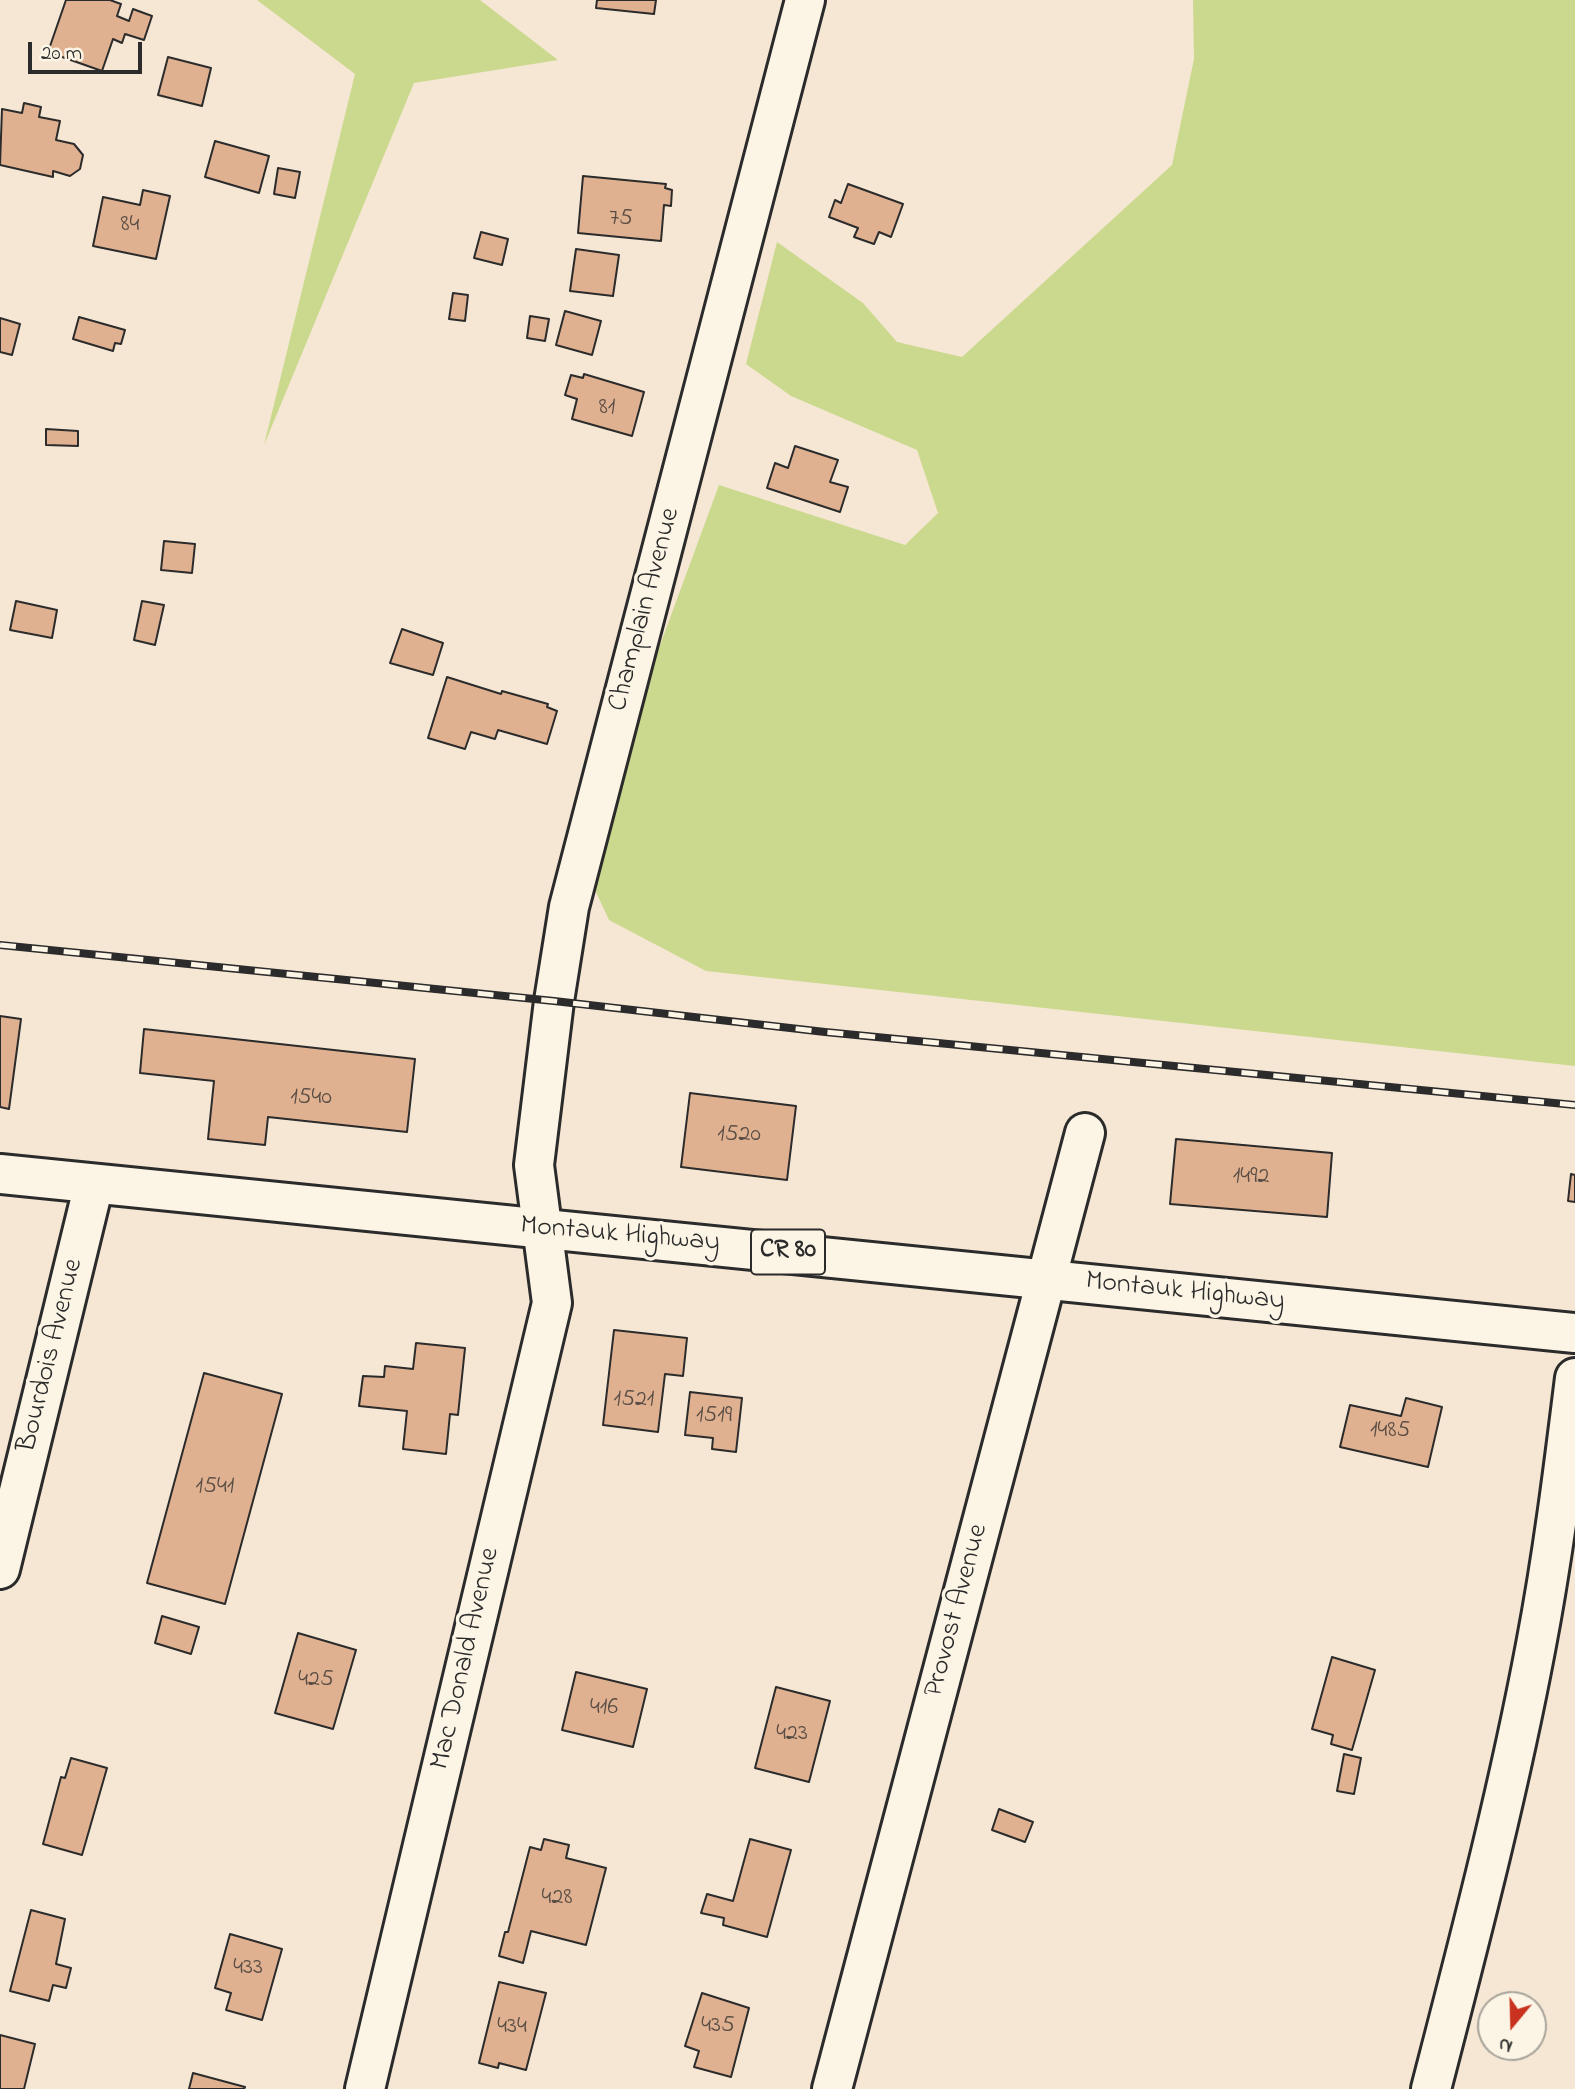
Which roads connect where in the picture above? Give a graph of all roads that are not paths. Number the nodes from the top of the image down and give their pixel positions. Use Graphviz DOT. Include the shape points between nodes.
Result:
graph roads {
  1 [pos="805,0"];
  2 [pos="1085,1133"];
  3 [pos="0,1174"];
  4 [pos="94,1184"];
  5 [pos="542,1228"];
  6 [pos="1046,1279"];
  7 [pos="1575,1333"];
  8 [pos="1575,1378"];
  9 [pos="0,1569"];
  10 [pos="365,2089"];
  11 [pos="832,2089"];
  12 [pos="1431,2089"];
  1 -- 5 [label="street, Champlain Avenue" via="569,907 534,1165"];
  2 -- 6 [label="street, Provost Avenue"];
  3 -- 4 [label="street, Montauk Highway / CR 80"];
  4 -- 5 [label="street, Montauk Highway / CR 80"];
  4 -- 9 [label="street, Bourdois Avenue"];
  5 -- 6 [label="street, Montauk Highway / CR 80"];
  5 -- 10 [label="street, Mac Donald Avenue" via="552,1303"];
  6 -- 7 [label="street, Montauk Highway / CR 80"];
  6 -- 11 [label="street, Provost Avenue"];
  8 -- 12 [label="street" via="1557,1528 1536,1647"];
}
